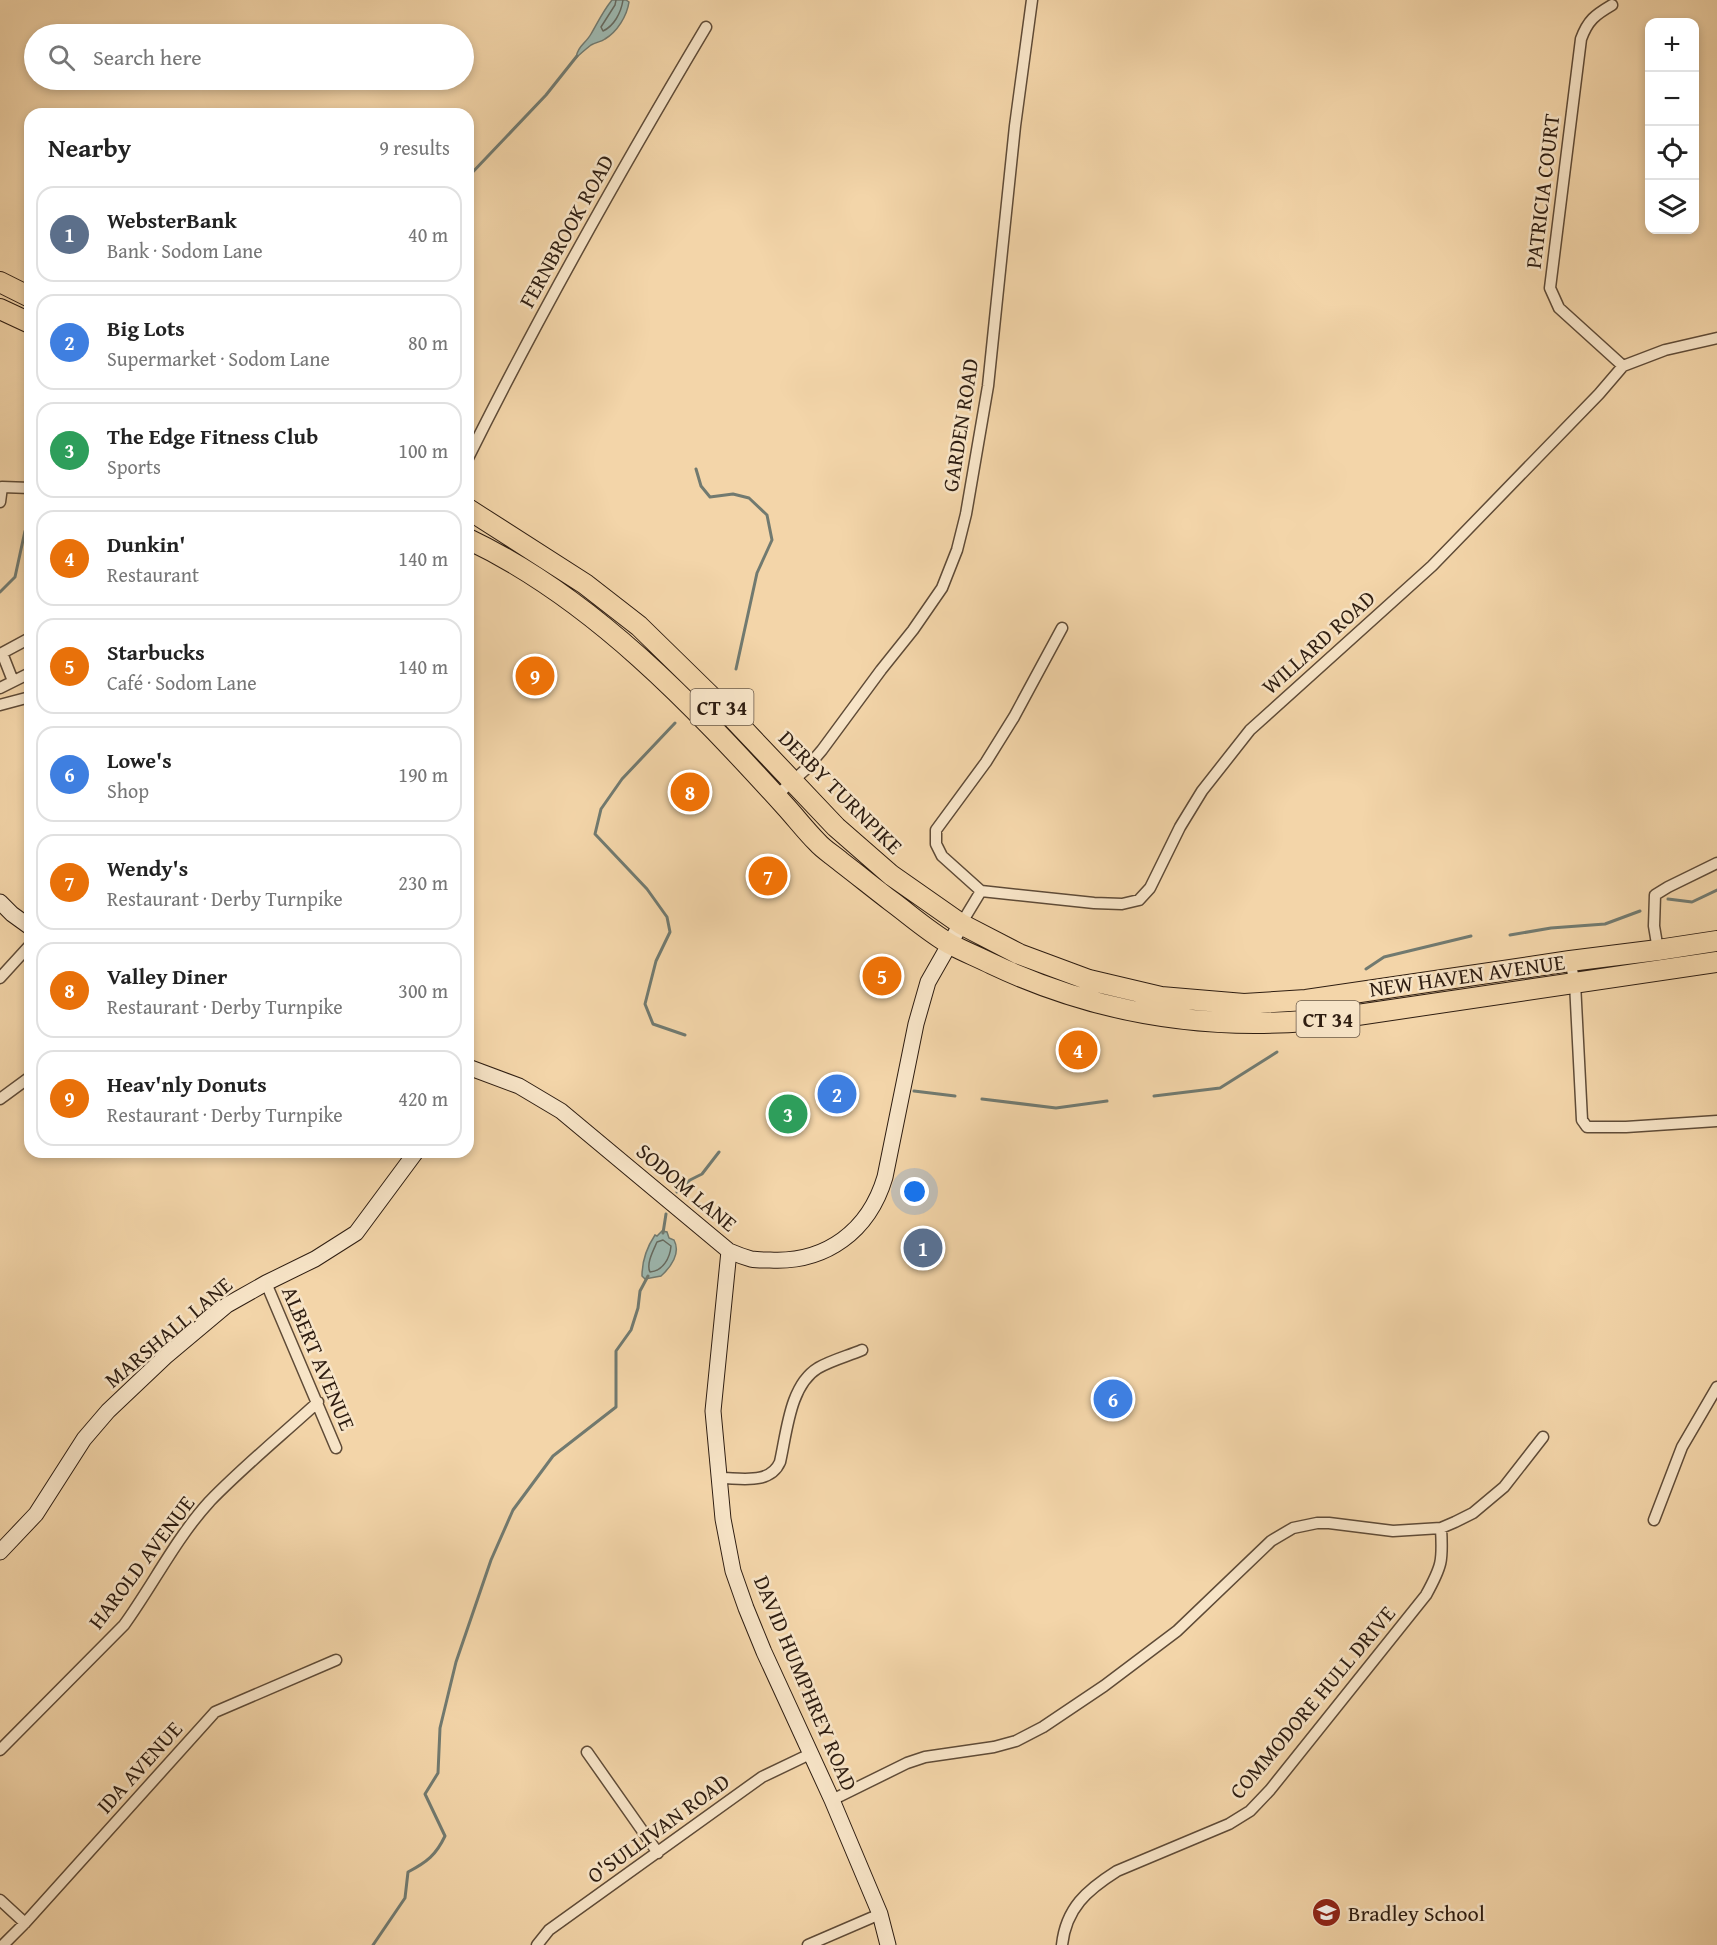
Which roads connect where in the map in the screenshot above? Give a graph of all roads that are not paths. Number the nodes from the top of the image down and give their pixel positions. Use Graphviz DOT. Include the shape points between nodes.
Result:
graph roads {
  1 [pos="1032,0"];
  2 [pos="1612,5"];
  3 [pos="705,27"];
  4 [pos="0,282"];
  5 [pos="24,294"];
  6 [pos="0,309"];
  7 [pos="24,320"];
  8 [pos="1717,338"];
  9 [pos="1623,366"];
  10 [pos="474,446"];
  11 [pos="24,488"];
  12 [pos="0,502"];
  13 [pos="474,518"];
  14 [pos="474,542"];
  15 [pos="1062,628"];
  16 [pos="24,641"];
  17 [pos="24,676"];
  18 [pos="14,681"];
  19 [pos="0,688"];
  20 [pos="24,699"];
  21 [pos="0,705"];
  22 [pos="799,786"];
  23 [pos="782,802"];
  24 [pos="1717,863"];
  25 [pos="981,891"];
  26 [pos="0,902"];
  27 [pos="24,923"];
  28 [pos="961,924"];
  29 [pos="1717,941"];
  30 [pos="949,943"];
  31 [pos="1658,950"];
  32 [pos="24,952"];
  33 [pos="1570,961"];
  34 [pos="1717,962"];
  35 [pos="0,978"];
  36 [pos="1575,983"];
  37 [pos="474,1070"];
  38 [pos="24,1082"];
  39 [pos="0,1100"];
  40 [pos="1717,1121"];
  41 [pos="412,1158"];
  42 [pos="729,1251"];
  43 [pos="266,1283"];
  44 [pos="862,1350"];
  45 [pos="1717,1387"];
  46 [pos="318,1402"];
  47 [pos="1544,1437"];
  48 [pos="336,1448"];
  49 [pos="720,1478"];
  50 [pos="1654,1520"];
  51 [pos="1441,1528"];
  52 [pos="0,1552"];
  53 [pos="336,1660"];
  54 [pos="0,1750"];
  55 [pos="587,1752"];
  56 [pos="810,1754"];
  57 [pos="832,1800"];
  58 [pos="658,1853"];
  59 [pos="0,1900"];
  60 [pos="880,1914"];
  61 [pos="25,1923"];
  62 [pos="3,1945"];
  63 [pos="537,1945"];
  64 [pos="808,1945"];
  65 [pos="888,1945"];
  66 [pos="1062,1945"];
  1 -- 22 [label="street, GARDEN ROAD" via="988,386 957,550 942,588 924,615 805,770"];
  2 -- 9 [label="street, PATRICIA COURT" via="1595,15 1585,26 1581,39 1550,288 1558,308"];
  3 -- 10 [label="street, FERNBROOK ROAD" via="620,173"];
  4 -- 5 [label="highway"];
  6 -- 7 [label="highway"];
  8 -- 9 [label="street, WILLARD ROAD" via="1665,350"];
  9 -- 25 [label="street, WILLARD ROAD" via="1432,567 1250,730 1202,791 1150,888 1139,900 1094,903"];
  11 -- 12 [label="street" via="2,487"];
  13 -- 22 [label="highway, DERBY TURNPIKE / CT 34" via="585,584 639,626"];
  14 -- 23 [label="highway, DERBY TURNPIKE / CT 34" via="506,557 564,595 625,644"];
  15 -- 25 [label="street" via="986,762 936,830 936,844 942,856"];
  16 -- 18 [label="street" via="2,653"];
  17 -- 18 [label="street"];
  18 -- 19 [label="street"];
  20 -- 21 [label="street"];
  22 -- 23 [label="highway"];
  22 -- 28 [label="highway, DERBY TURNPIKE / CT 34" via="836,827 891,875"];
  23 -- 30 [label="highway, DERBY TURNPIKE / CT 34" via="819,844"];
  24 -- 31 [label="street" via="1655,895"];
  25 -- 28 [label="street"];
  26 -- 27 [label="street"];
  28 -- 30 [label="street, SODOM LANE"];
  28 -- 33 [label="highway, NEW HAVEN AVENUE / CT 34" via="1019,954 1089,980 1161,997 1233,1004 1306,1000"];
  29 -- 31 [label="highway, NEW HAVEN AVENUE / CT 34"];
  30 -- 36 [label="highway, NEW HAVEN AVENUE / CT 34" via="1044,986 1083,999 1155,1016 1207,1022 1308,1022"];
  30 -- 42 [label="street, SODOM LANE" via="928,982 885,1177 866,1218 828,1250 809,1256 787,1261 752,1259"];
  31 -- 33 [label="highway, NEW HAVEN AVENUE / CT 34"];
  32 -- 35 [label="street"];
  33 -- 36 [label="street"];
  34 -- 36 [label="highway, NEW HAVEN AVENUE / CT 34"];
  36 -- 40 [label="street" via="1582,1120 1587,1127"];
  37 -- 42 [label="street, SODOM LANE" via="519,1086 561,1111"];
  38 -- 39 [label="street"];
  41 -- 43 [label="street, MARSHALL LANE" via="356,1233"];
  42 -- 49 [label="street, DAVID HUMPHREY ROAD" via="713,1411"];
  43 -- 46 [label="street, ALBERT AVENUE"];
  43 -- 52 [label="street, MARSHALL LANE" via="227,1305 108,1411 84,1439 36,1514"];
  44 -- 49 [label="street" via="821,1366 804,1381 796,1395 775,1472 763,1478"];
  45 -- 50 [label="street" via="1682,1447"];
  46 -- 48 [label="street, ALBERT AVENUE"];
  46 -- 54 [label="street, HAROLD AVENUE" via="210,1502 123,1625"];
  47 -- 51 [label="street" via="1504,1487 1473,1513"];
  49 -- 56 [label="street, DAVID HUMPHREY ROAD" via="723,1519 739,1590"];
  51 -- 57 [label="street" via="1393,1531 1317,1523 1293,1528 1271,1541 1177,1631 1036,1731 994,1747 907,1763"];
  51 -- 66 [label="street, COMMODORE HULL DRIVE" via="1440,1571 1426,1595 1265,1796 1229,1824 1101,1881 1074,1909"];
  53 -- 61 [label="street, IDA AVENUE" via="215,1712"];
  55 -- 58 [label="street"];
  56 -- 57 [label="street, DAVID HUMPHREY ROAD"];
  56 -- 58 [label="street, O'SULLIVAN ROAD" via="762,1777"];
  57 -- 60 [label="street, DAVID HUMPHREY ROAD"];
  58 -- 63 [label="street, O'SULLIVAN ROAD" via="549,1930"];
  59 -- 61 [label="street"];
  60 -- 64 [label="street"];
  60 -- 65 [label="street, DAVID HUMPHREY ROAD"];
  61 -- 62 [label="street, IDA AVENUE"];
}
